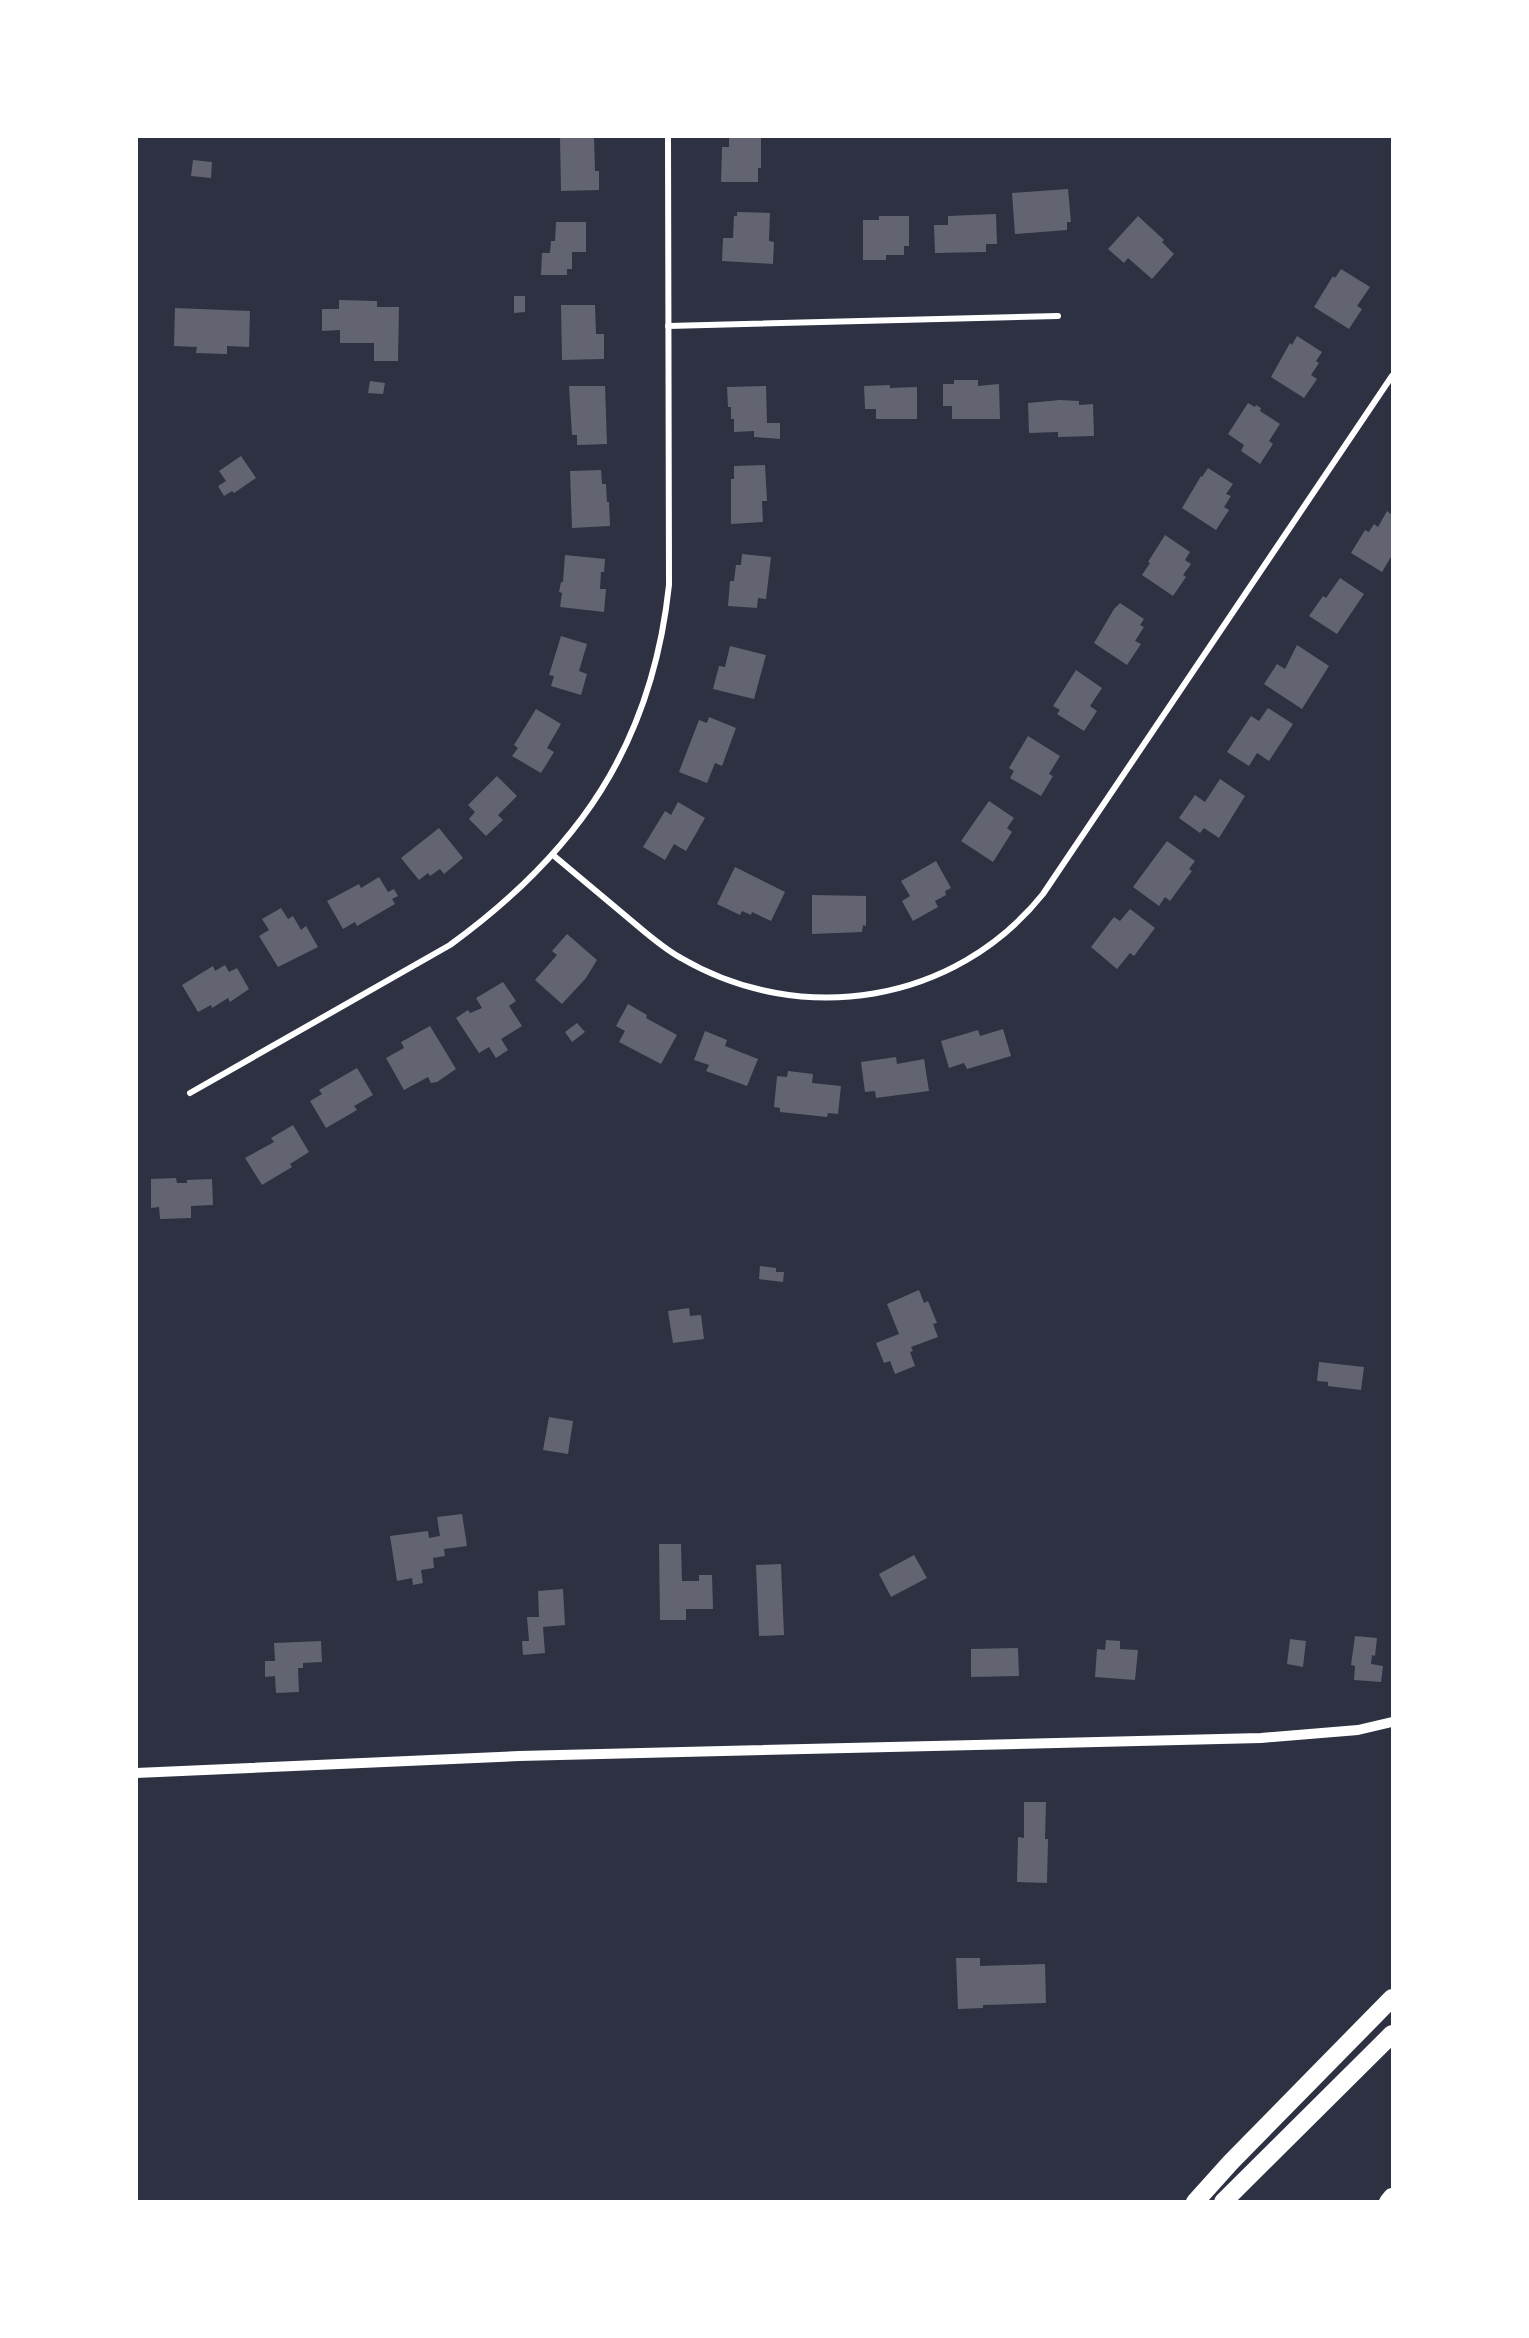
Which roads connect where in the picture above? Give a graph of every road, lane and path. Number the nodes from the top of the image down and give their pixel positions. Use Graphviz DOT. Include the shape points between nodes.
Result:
graph roads {
  1 [pos="668,136"];
  2 [pos="1058,316"];
  3 [pos="668,326"];
  4 [pos="1392,376"];
  5 [pos="553,855"];
  6 [pos="190,1093"];
  7 [pos="1392,1722"];
  8 [pos="136,1773"];
  9 [pos="1392,1998"];
  10 [pos="1392,2034"];
  11 [pos="1392,2197"];
  12 [pos="1195,2202"];
  13 [pos="1223,2202"];
  14 [pos="1388,2202"];
  1 -- 3 [label="street"];
  2 -- 3 [label="street"];
  3 -- 5 [label="street" via="669,585 661,640 642,711 624,751 591,808"];
  4 -- 5 [label="street" via="1048,887 1010,929 963,962 902,988 854,998 790,994 735,983 668,950"];
  5 -- 6 [label="street" via="514,895 450,945"];
  7 -- 8 [label="street" via="1358,1731 1261,1738 519,1756"];
  9 -- 12 [label="highway"];
  10 -- 13 [label="highway"];
  11 -- 14 [label="highway"];
}
